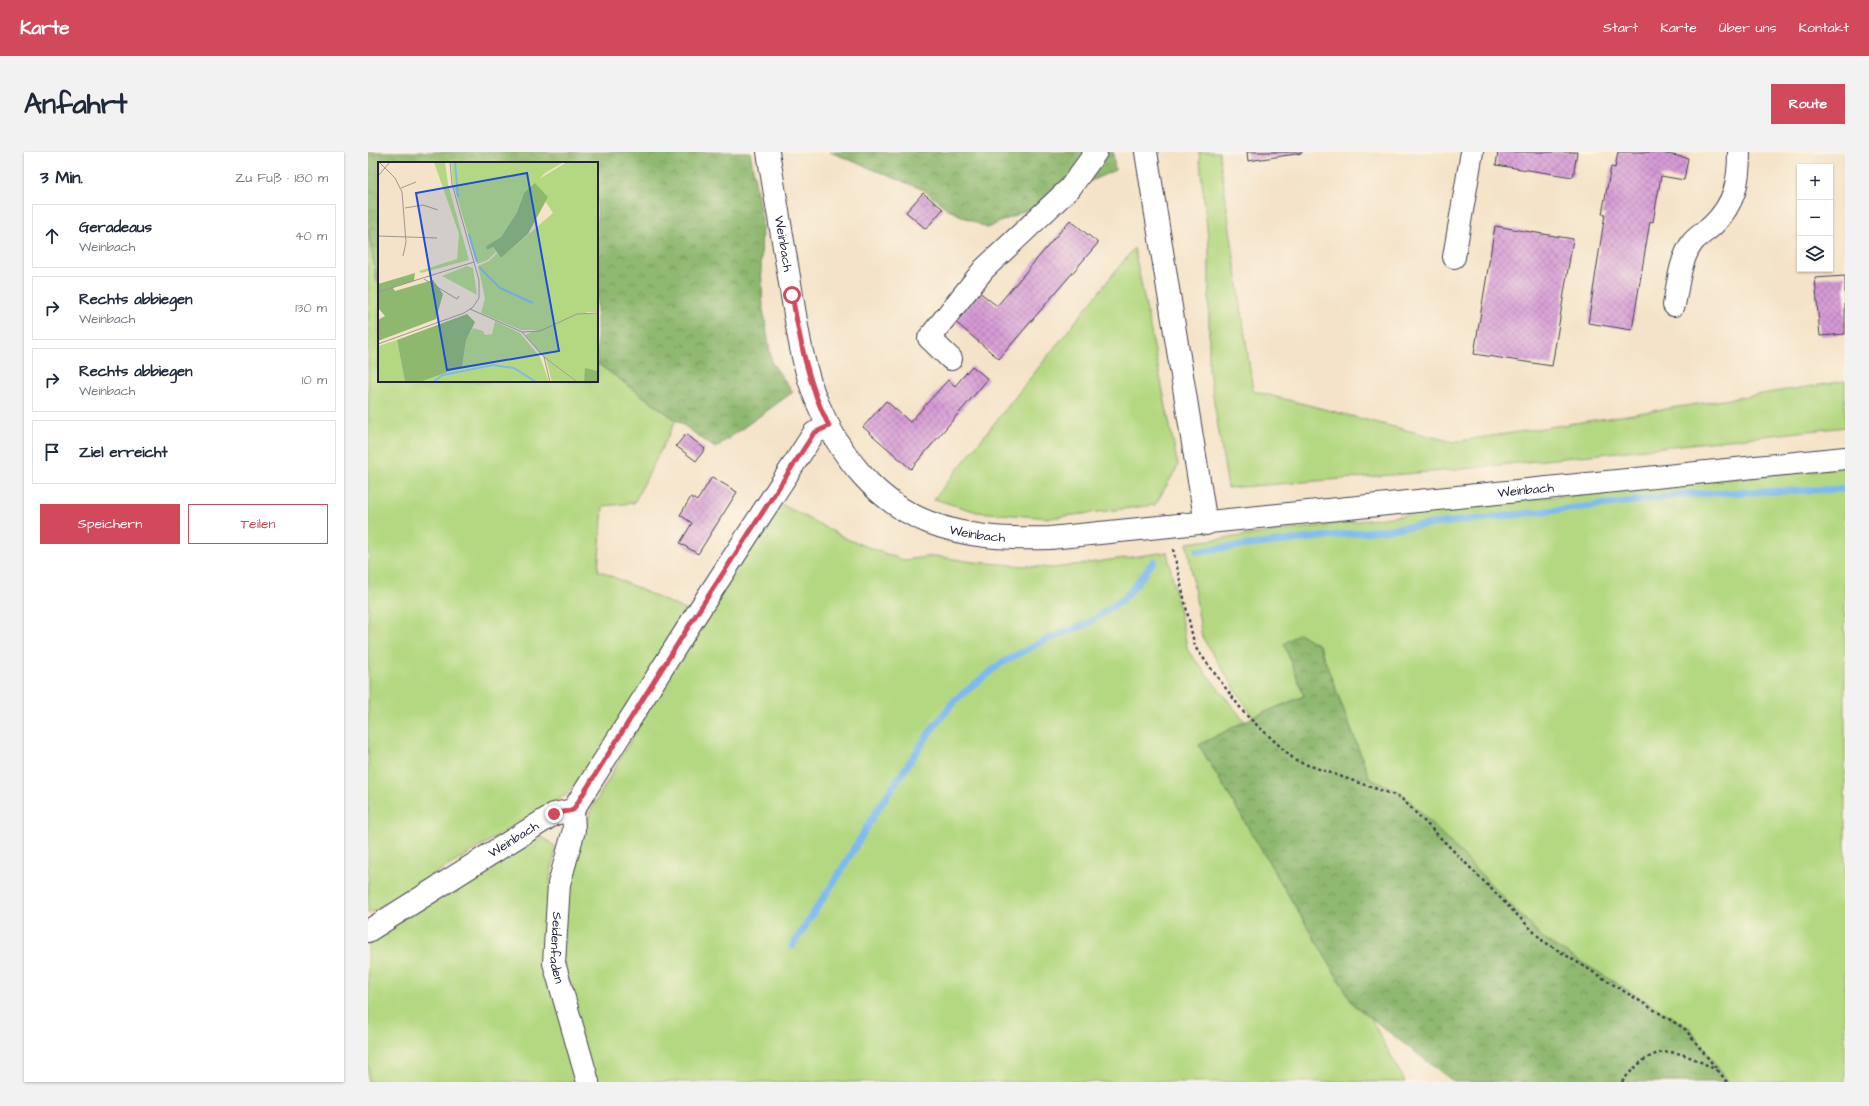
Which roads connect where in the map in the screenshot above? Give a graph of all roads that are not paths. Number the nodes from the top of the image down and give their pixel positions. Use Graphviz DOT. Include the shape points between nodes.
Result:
graph roads {
  1 [pos="768,152"];
  2 [pos="1096,152"];
  3 [pos="1146,152"];
  4 [pos="1472,152"];
  5 [pos="1739,152"];
  6 [pos="1454,257"];
  7 [pos="1674,305"];
  8 [pos="951,359"];
  9 [pos="829,426"];
  10 [pos="1845,458"];
  11 [pos="1206,524"];
  12 [pos="573,810"];
  13 [pos="368,931"];
  14 [pos="588,1082"];
  1 -- 9 [label="main road, Weinbach" via="800,336 817,403"];
  2 -- 8 [label="main road" via="1070,188 984,269 928,338"];
  3 -- 11 [label="main road"];
  4 -- 6 [label="main road"];
  5 -- 7 [label="main road" via="1735,192 1728,210 1692,242 1684,258"];
  9 -- 11 [label="main road, Weinbach" via="844,452 867,482 891,501 928,522 975,536 1050,538"];
  9 -- 12 [label="main road" via="814,433"];
  10 -- 11 [label="main road, Weinbach"];
  12 -- 13 [label="main road, Weinbach" via="554,814"];
  12 -- 14 [label="main road, Seidenfaden" via="574,830 559,884 554,963"];
}
